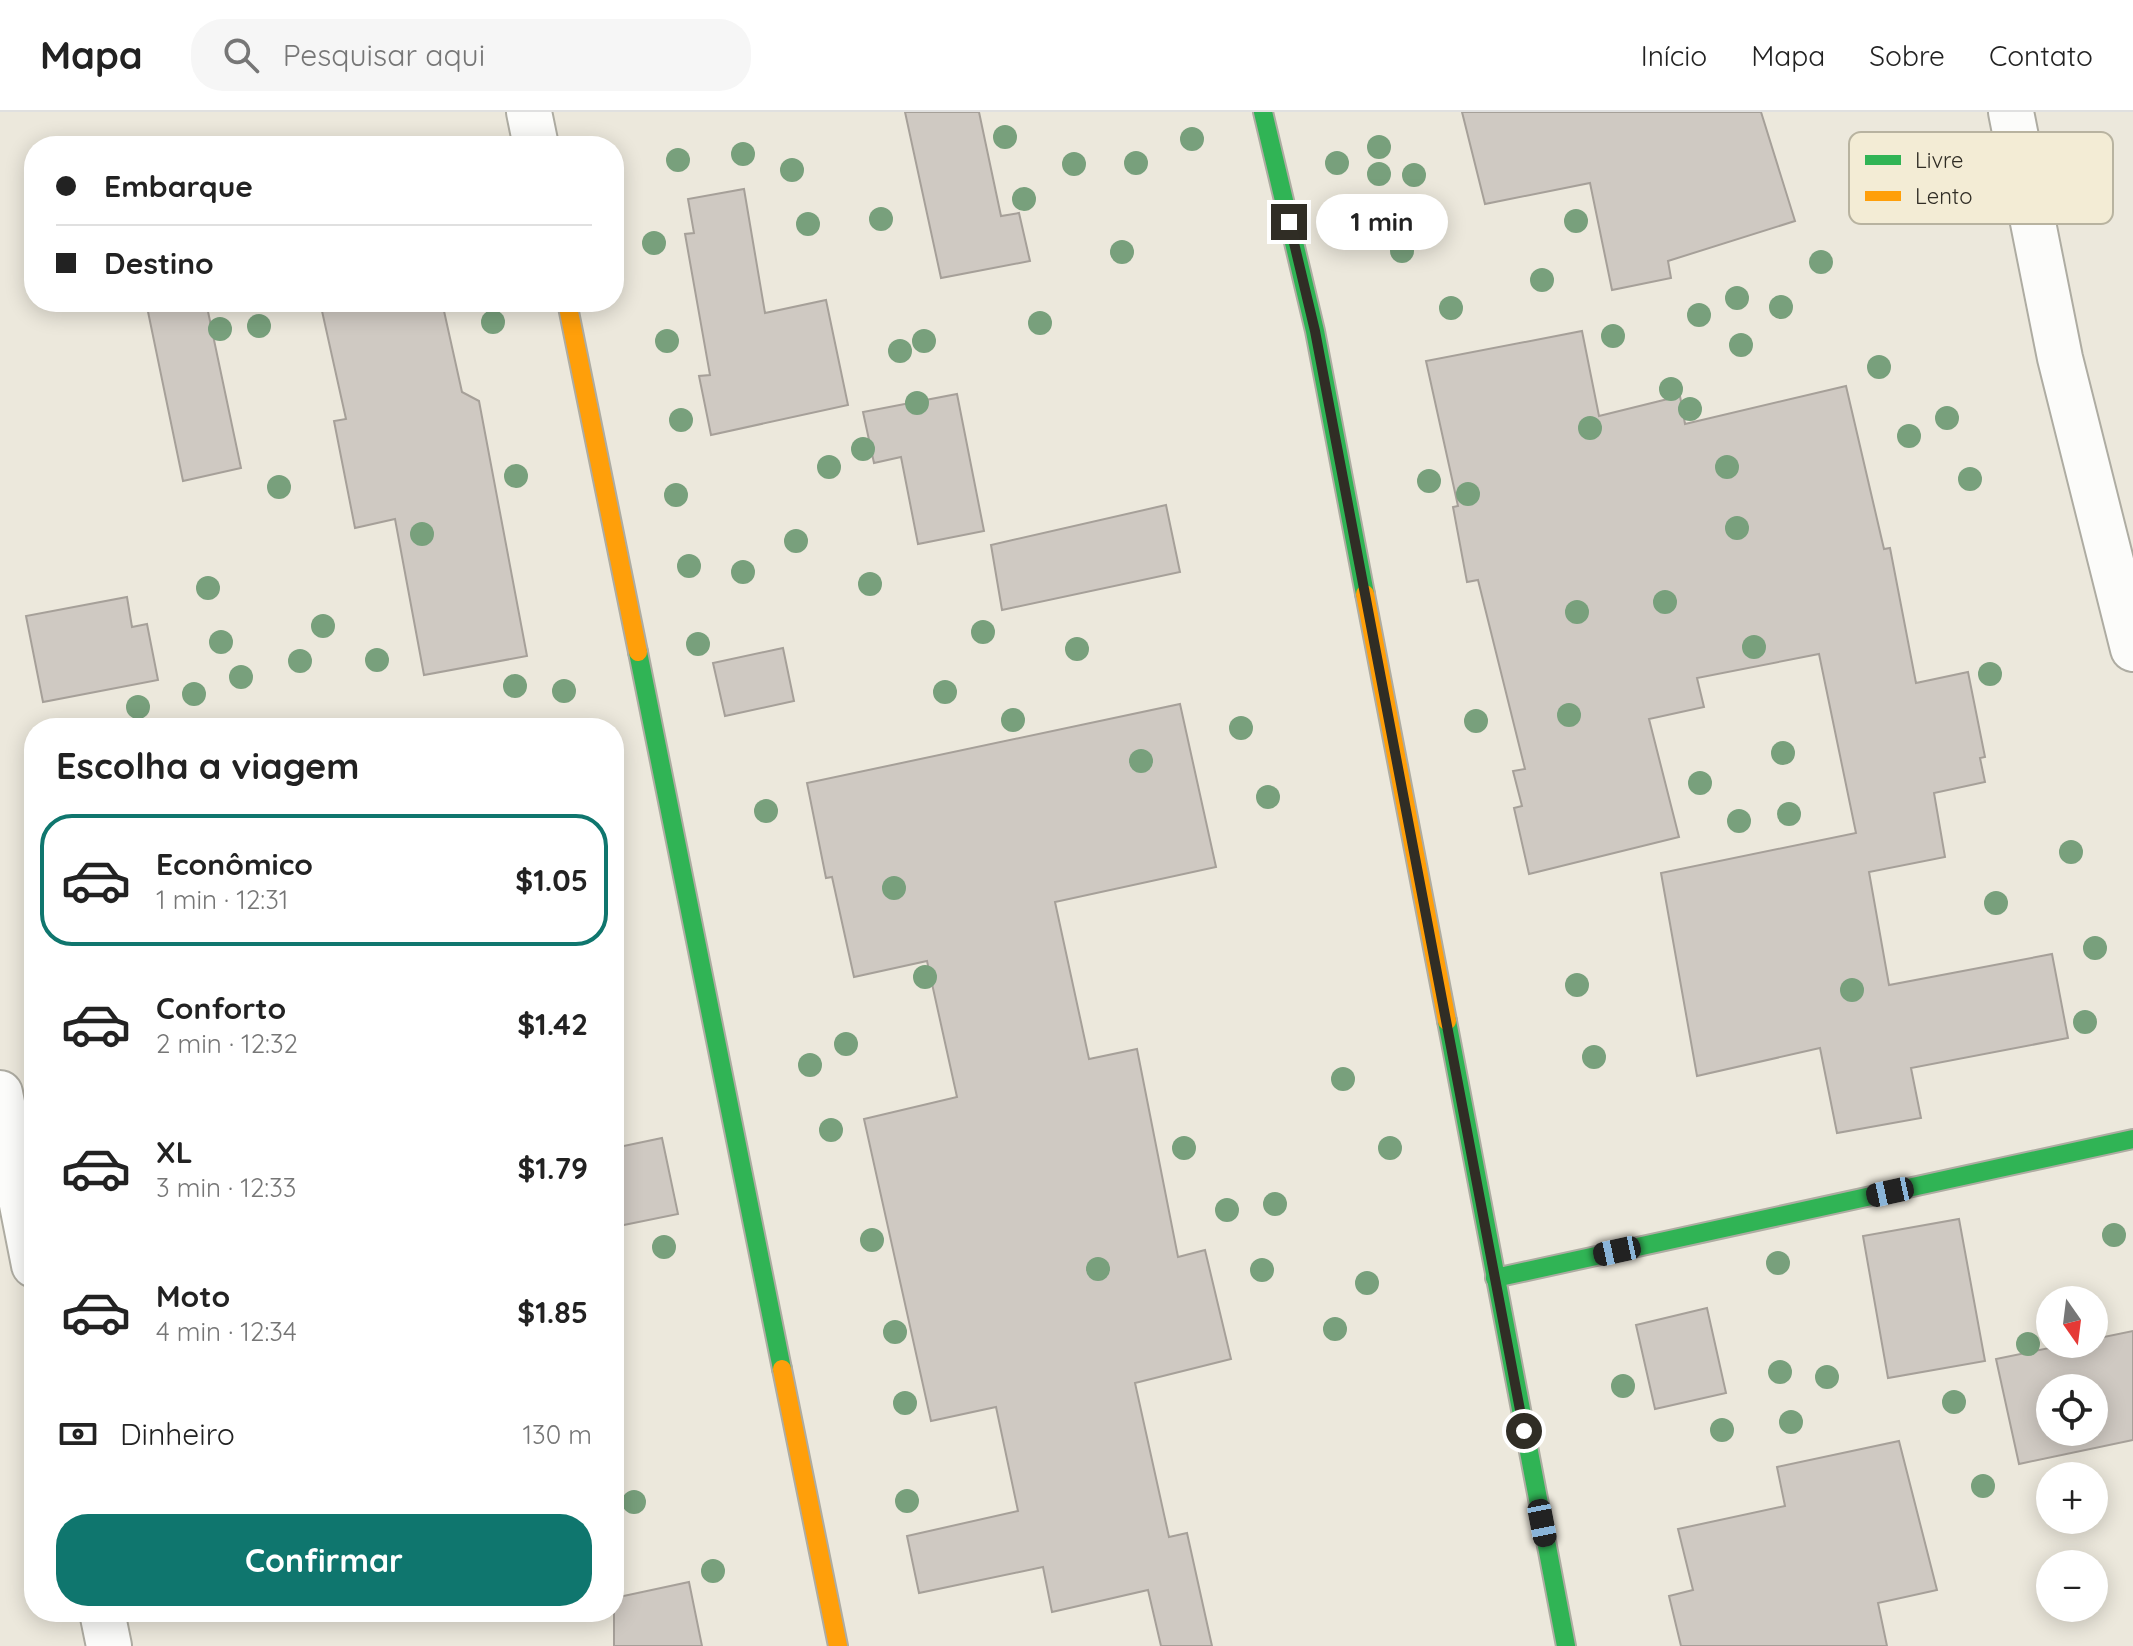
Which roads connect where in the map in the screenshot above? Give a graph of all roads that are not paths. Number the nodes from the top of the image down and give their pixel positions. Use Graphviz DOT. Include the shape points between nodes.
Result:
graph roads {
  1 [pos="529,112"];
  2 [pos="1263,112"];
  3 [pos="2011,112"];
  4 [pos="2015,132"];
  5 [pos="534,136"];
  6 [pos="2033,224"];
  7 [pos="569,312"];
  8 [pos="2133,649"];
  9 [pos="0,1093"];
  10 [pos="2133,1139"];
  11 [pos="24,1214"];
  12 [pos="1495,1278"];
  13 [pos="104,1622"];
  14 [pos="109,1646"];
  15 [pos="838,1646"];
  16 [pos="1566,1646"];
  1 -- 5 [label="street"];
  2 -- 12 [label="street" via="1315,331"];
  3 -- 4 [label="street"];
  6 -- 8 [label="street" via="2060,358"];
  7 -- 15 [label="street"];
  9 -- 11 [label="street"];
  10 -- 12 [label="street"];
  12 -- 16 [label="street"];
  13 -- 14 [label="street"];
}
